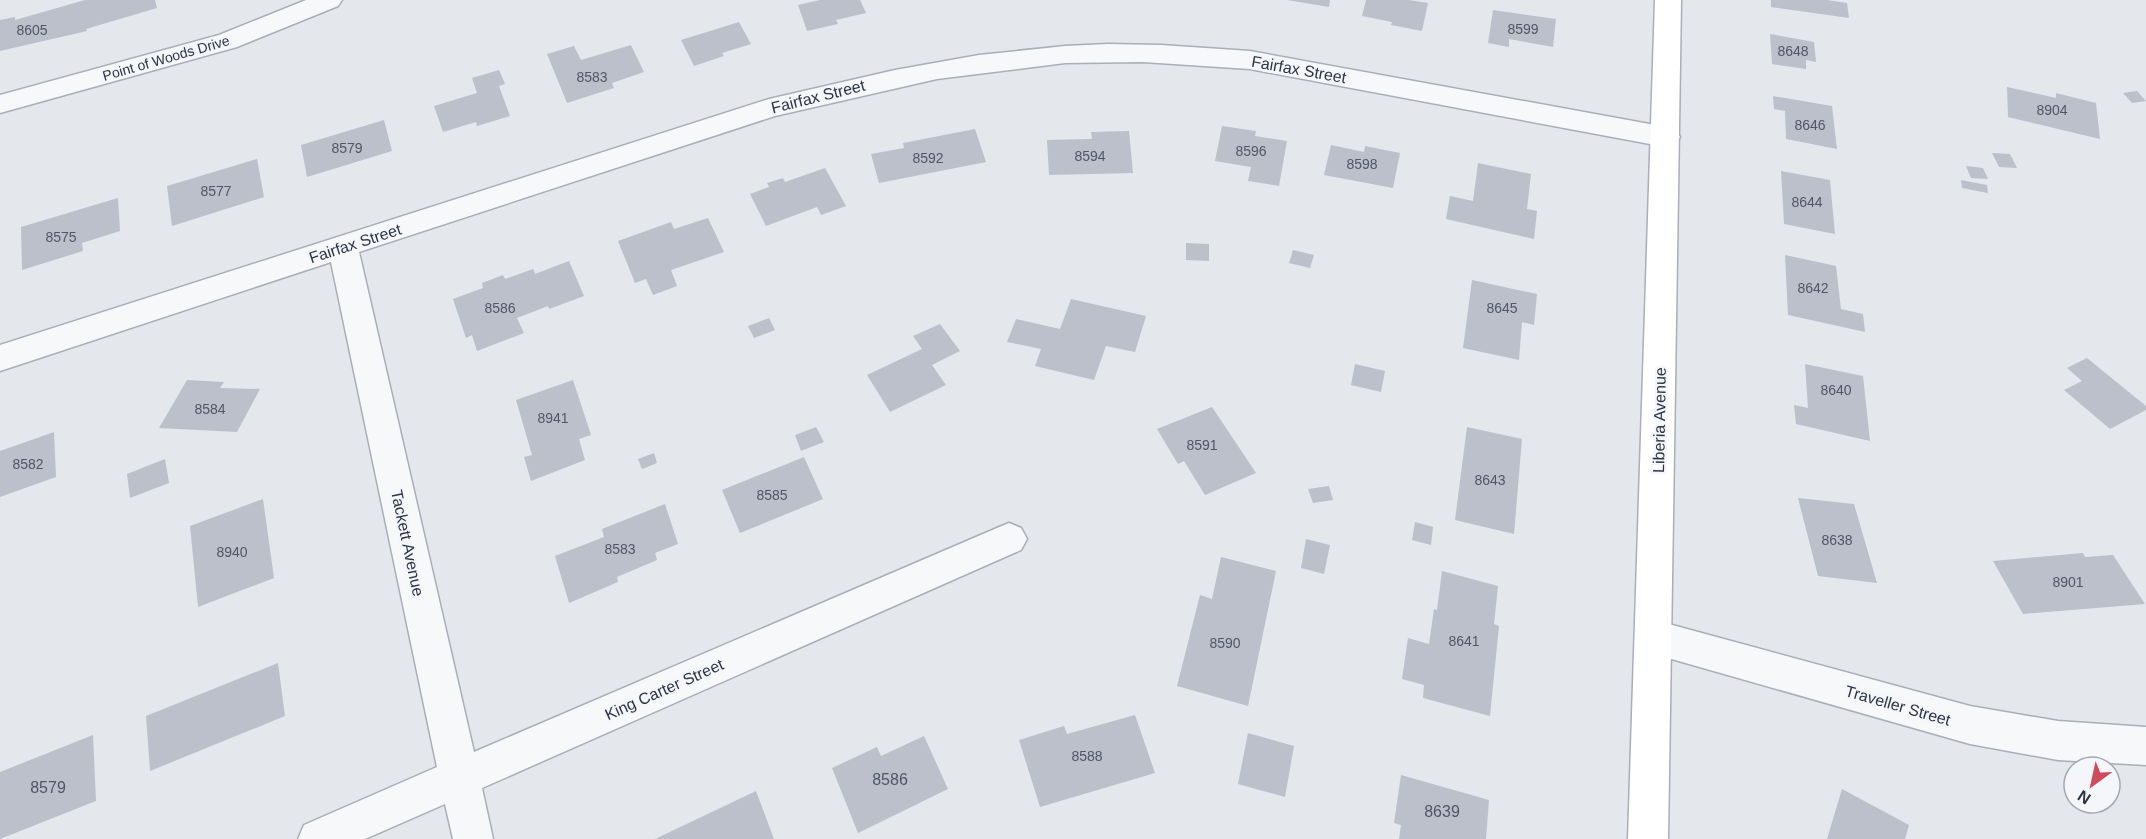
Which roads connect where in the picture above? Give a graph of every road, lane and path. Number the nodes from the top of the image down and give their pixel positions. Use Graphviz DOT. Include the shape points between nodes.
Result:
graph roads {
  1 [pos="329,0"];
  2 [pos="1668,0"];
  3 [pos="0,104"];
  4 [pos="1666,136"];
  5 [pos="343,246"];
  6 [pos="0,358"];
  7 [pos="1009,539"];
  8 [pos="1654,637"];
  9 [pos="2146,746"];
  10 [pos="459,778"];
  11 [pos="318,839"];
  12 [pos="473,839"];
  13 [pos="1648,839"];
  1 -- 3 [label="street, Point of Woods Drive" via="228,41"];
  2 -- 4 [label="main road, Liberia Avenue"];
  4 -- 5 [label="street, Fairfax Street" via="1250,60 1188,54 1032,57 856,86 769,108"];
  4 -- 8 [label="main road, Liberia Avenue"];
  5 -- 6 [label="street, Fairfax Street"];
  5 -- 10 [label="street, Tackett Avenue"];
  7 -- 10 [label="street, King Carter Street"];
  8 -- 9 [label="street, Traveller Street" via="2019,736 2099,746"];
  8 -- 13 [label="main road, Liberia Avenue"];
  10 -- 11 [label="street, King Carter Street"];
  10 -- 12 [label="street, Tackett Avenue"];
}
